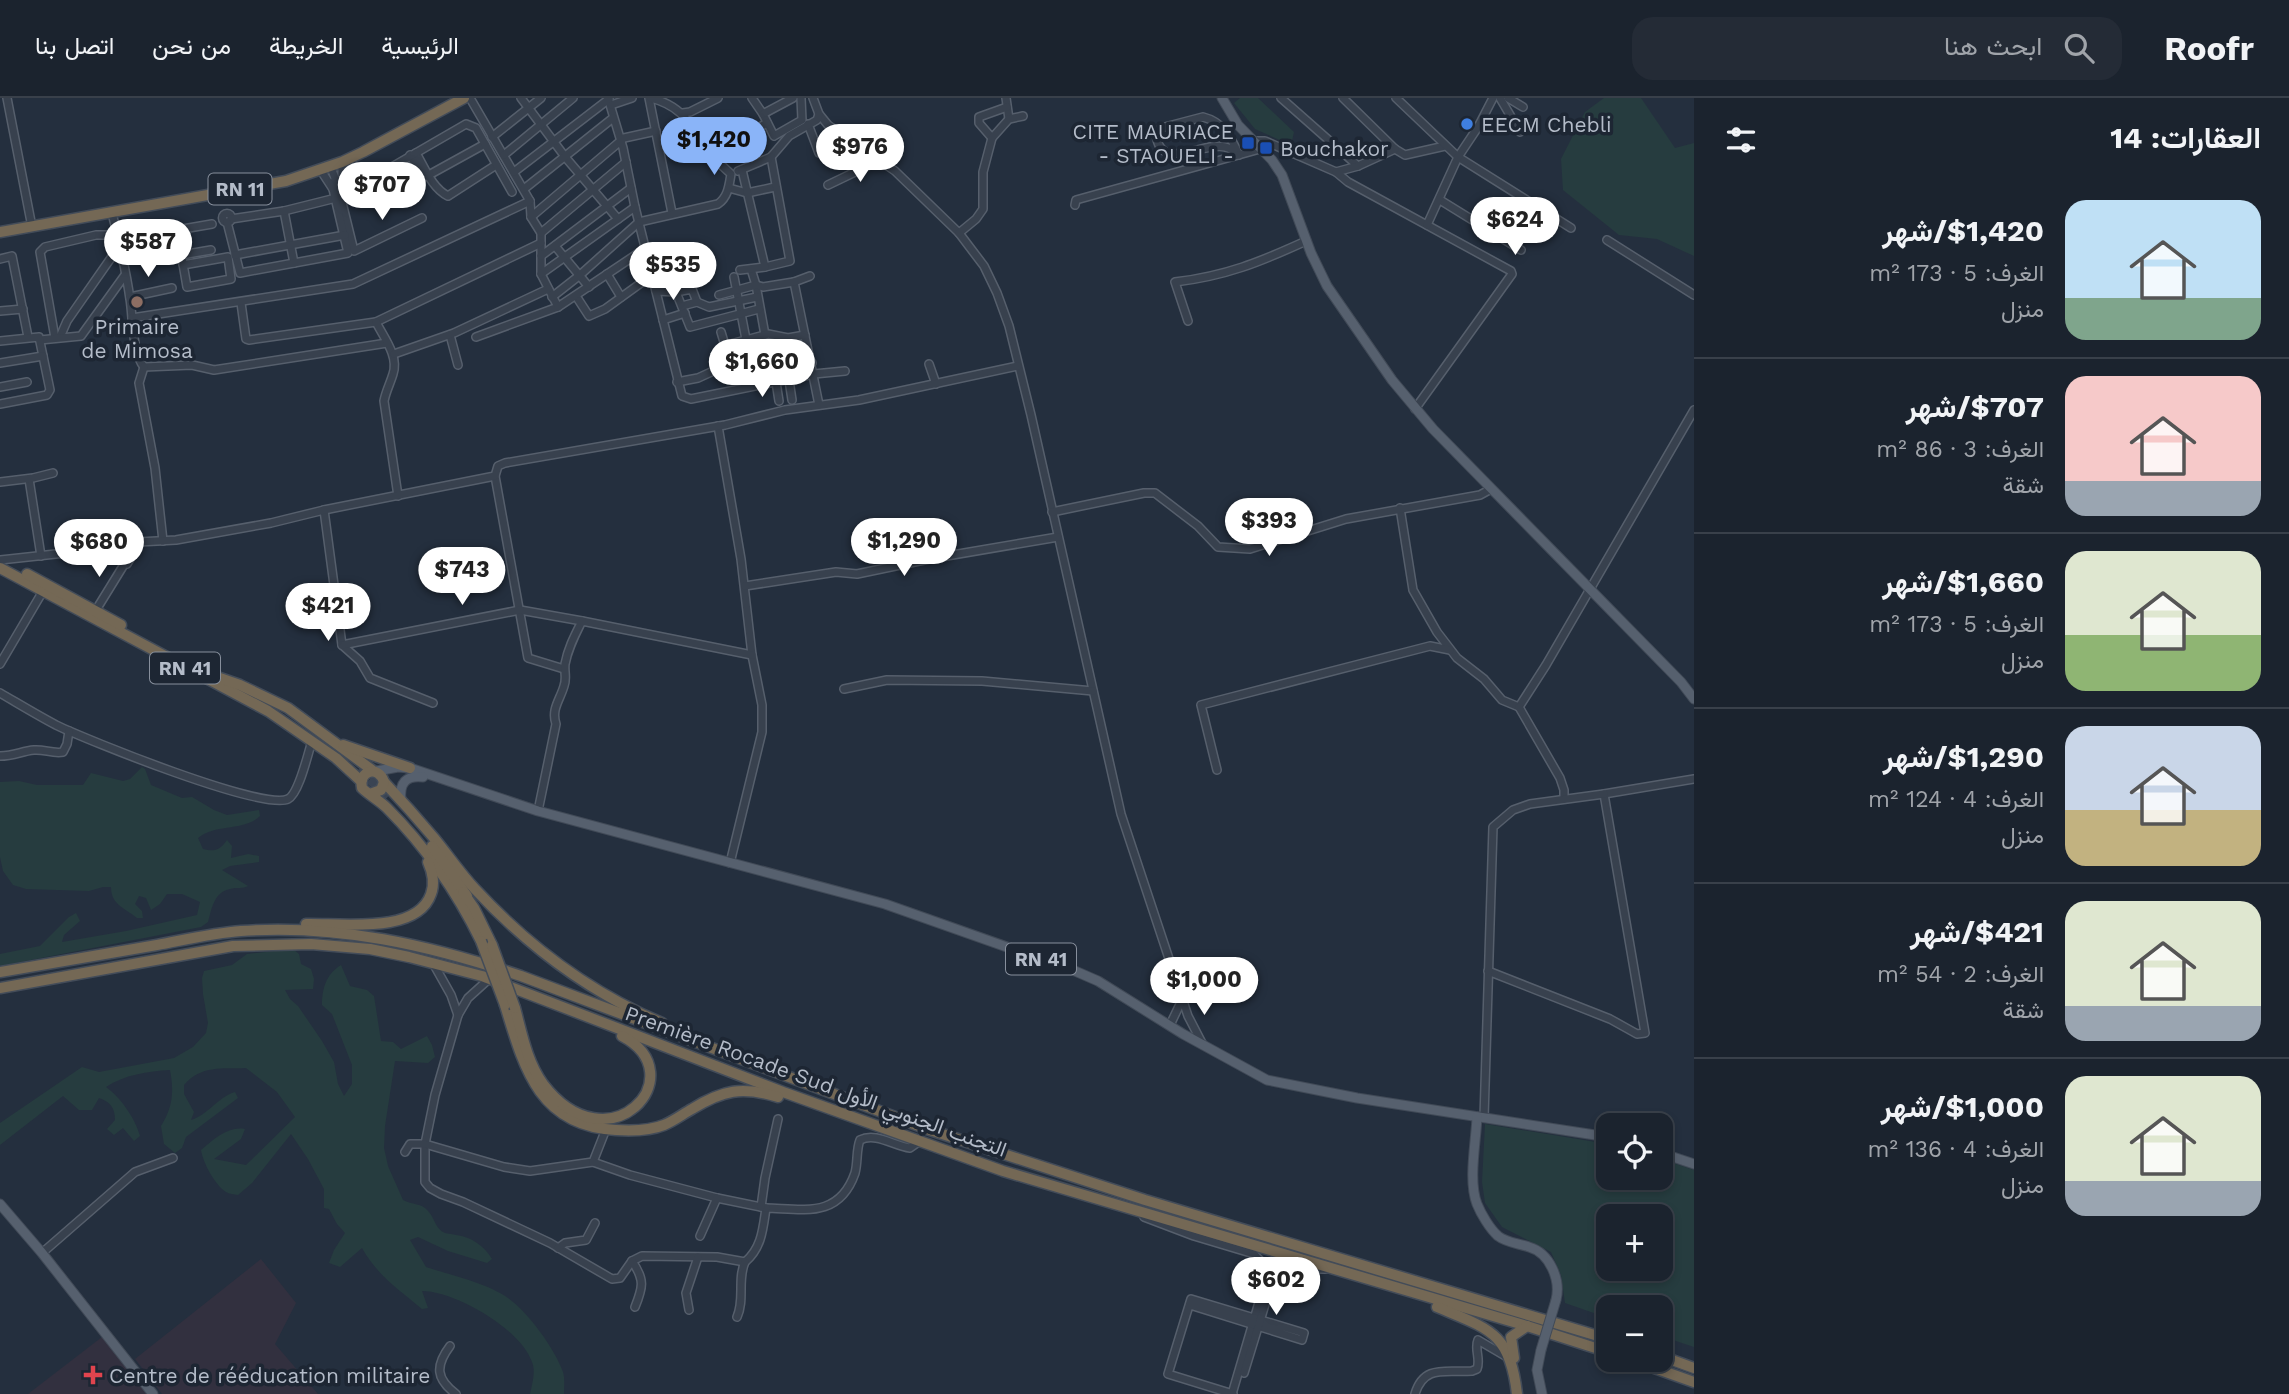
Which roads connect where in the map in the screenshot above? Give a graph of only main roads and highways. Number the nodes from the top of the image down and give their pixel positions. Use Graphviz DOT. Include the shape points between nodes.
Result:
graph roads {
  1 [pos="464,98"];
  2 [pos="1226,100"];
  3 [pos="0,232"];
  4 [pos="0,560"];
  5 [pos="0,568"];
  6 [pos="214,676"];
  7 [pos="1694,699"];
  8 [pos="334,742"];
  9 [pos="410,768"];
  10 [pos="359,769"];
  11 [pos="428,777"];
  12 [pos="360,781"];
  13 [pos="381,781"];
  14 [pos="463,788"];
  15 [pos="370,794"];
  16 [pos="401,800"];
  17 [pos="419,845"];
  18 [pos="432,846"];
  19 [pos="474,908"];
  20 [pos="509,923"];
  21 [pos="241,931"];
  22 [pos="486,943"];
  23 [pos="0,972"];
  24 [pos="0,988"];
  25 [pos="530,994"];
  26 [pos="510,1007"];
  27 [pos="843,1096"];
  28 [pos="1481,1117"];
  29 [pos="866,1122"];
  30 [pos="1596,1135"];
  31 [pos="1673,1157"];
  32 [pos="1694,1164"];
  33 [pos="0,1204"];
  34 [pos="1410,1292"];
  35 [pos="1527,1326"];
  36 [pos="1596,1335"];
  37 [pos="1596,1348"];
  38 [pos="1673,1360"];
  39 [pos="1694,1368"];
  40 [pos="1666,1372"];
  41 [pos="1694,1382"];
  42 [pos="153,1394"];
  43 [pos="1517,1394"];
  44 [pos="1524,1394"];
  45 [pos="1542,1394"];
  1 -- 3 [label="highway, RN 11" via="331,165 286,181"];
  2 -- 7 [label="main road" via="1238,125 1282,176 1327,286 1392,380"];
  4 -- 6 [label="highway, RN 41"];
  5 -- 12 [label="highway, RN 41" via="260,706 343,763"];
  6 -- 8 [label="highway, RN 41" via="279,703"];
  6 -- 10 [label="highway" via="281,712"];
  8 -- 9 [label="highway, RN 41"];
  8 -- 13 [label="highway, RN 41"];
  9 -- 13 [label="main road" via="398,767"];
  9 -- 14 [label="main road"];
  11 -- 13 [label="main road" via="401,770"];
  11 -- 14 [label="main road"];
  11 -- 16 [label="main road" via="406,779"];
  12 -- 13 [label="highway" via="363,775"];
  12 -- 15 [label="highway"];
  13 -- 15 [label="highway" via="377,793"];
  13 -- 16 [label="highway"];
  13 -- 18 [label="highway"];
  13 -- 19 [label="highway" via="386,800"];
  14 -- 28 [label="main road, RN 41" via="885,904 1075,971 1267,1080"];
  15 -- 17 [label="highway"];
  16 -- 20 [label="highway"];
  17 -- 21 [label="highway" via="433,879 430,897 412,916 388,923"];
  17 -- 22 [label="highway"];
  18 -- 19 [label="highway"];
  18 -- 20 [label="highway"];
  19 -- 22 [label="highway"];
  20 -- 27 [label="highway" via="568,970 632,1009"];
  21 -- 23 [label="highway, Première Rocade Sud التجنب الجنوبي الأول"];
  21 -- 27 [label="highway, Première Rocade Sud التجنب الجنوبي الأول" via="334,932 459,955"];
  22 -- 26 [label="highway, bridge"];
  24 -- 25 [label="highway, Première Rocade Sud التجنب الجنوبي الأول" via="233,946 322,945 433,962"];
  25 -- 26 [label="highway" via="639,1048 650,1068 650,1079 637,1106 619,1118 604,1119 566,1106 535,1070"];
  25 -- 29 [label="highway, Première Rocade Sud التجنب الجنوبي الأول"];
  26 -- 29 [label="highway" via="527,1072 565,1116 583,1124 647,1129 734,1090 762,1092"];
  27 -- 36 [label="highway, Première Rocade Sud التجنب الجنوبي الأول" via="927,1129 1145,1200"];
  28 -- 30 [label="main road, RN 41"];
  28 -- 45 [label="main road, bridge" via="1474,1185 1478,1206 1500,1238 1530,1247 1546,1258 1557,1282 1537,1370"];
  29 -- 34 [label="highway, Première Rocade Sud التجنب الجنوبي الأول" via="1003,1171"];
  31 -- 32 [label="main road"];
  33 -- 42 [label="main road"];
  34 -- 35 [label="highway, Première Rocade Sud التجنب الجنوبي الأول"];
  34 -- 43 [label="highway" via="1490,1331 1510,1358"];
  35 -- 37 [label="highway, Première Rocade Sud التجنب الجنوبي الأول"];
  35 -- 44 [label="highway" via="1513,1334 1510,1342"];
  38 -- 39 [label="highway"];
  40 -- 41 [label="highway"];
}
